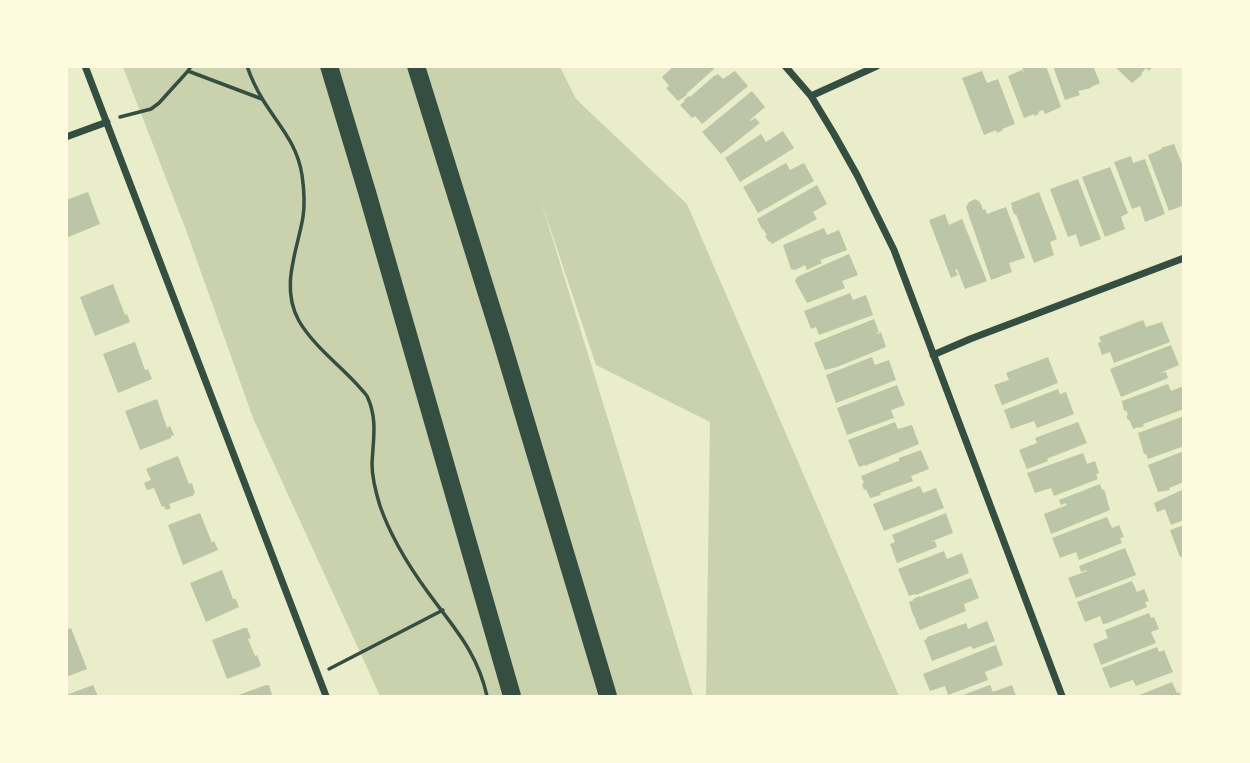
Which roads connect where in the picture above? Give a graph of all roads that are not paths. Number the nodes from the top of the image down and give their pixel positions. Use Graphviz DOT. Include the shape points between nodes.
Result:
graph roads {
  1 [pos="85,66"];
  2 [pos="329,66"];
  3 [pos="416,66"];
  4 [pos="785,66"];
  5 [pos="877,66"];
  6 [pos="811,96"];
  7 [pos="107,122"];
  8 [pos="66,137"];
  9 [pos="1184,258"];
  10 [pos="933,355"];
  11 [pos="326,696"];
  12 [pos="512,696"];
  13 [pos="608,696"];
  14 [pos="1062,696"];
  1 -- 7 [label="street"];
  2 -- 12 [label="main road"];
  3 -- 13 [label="main road"];
  4 -- 6 [label="street"];
  5 -- 6 [label="street"];
  6 -- 10 [label="street" via="894,250"];
  7 -- 8 [label="street"];
  7 -- 11 [label="street"];
  9 -- 10 [label="street"];
  10 -- 14 [label="street"];
}
